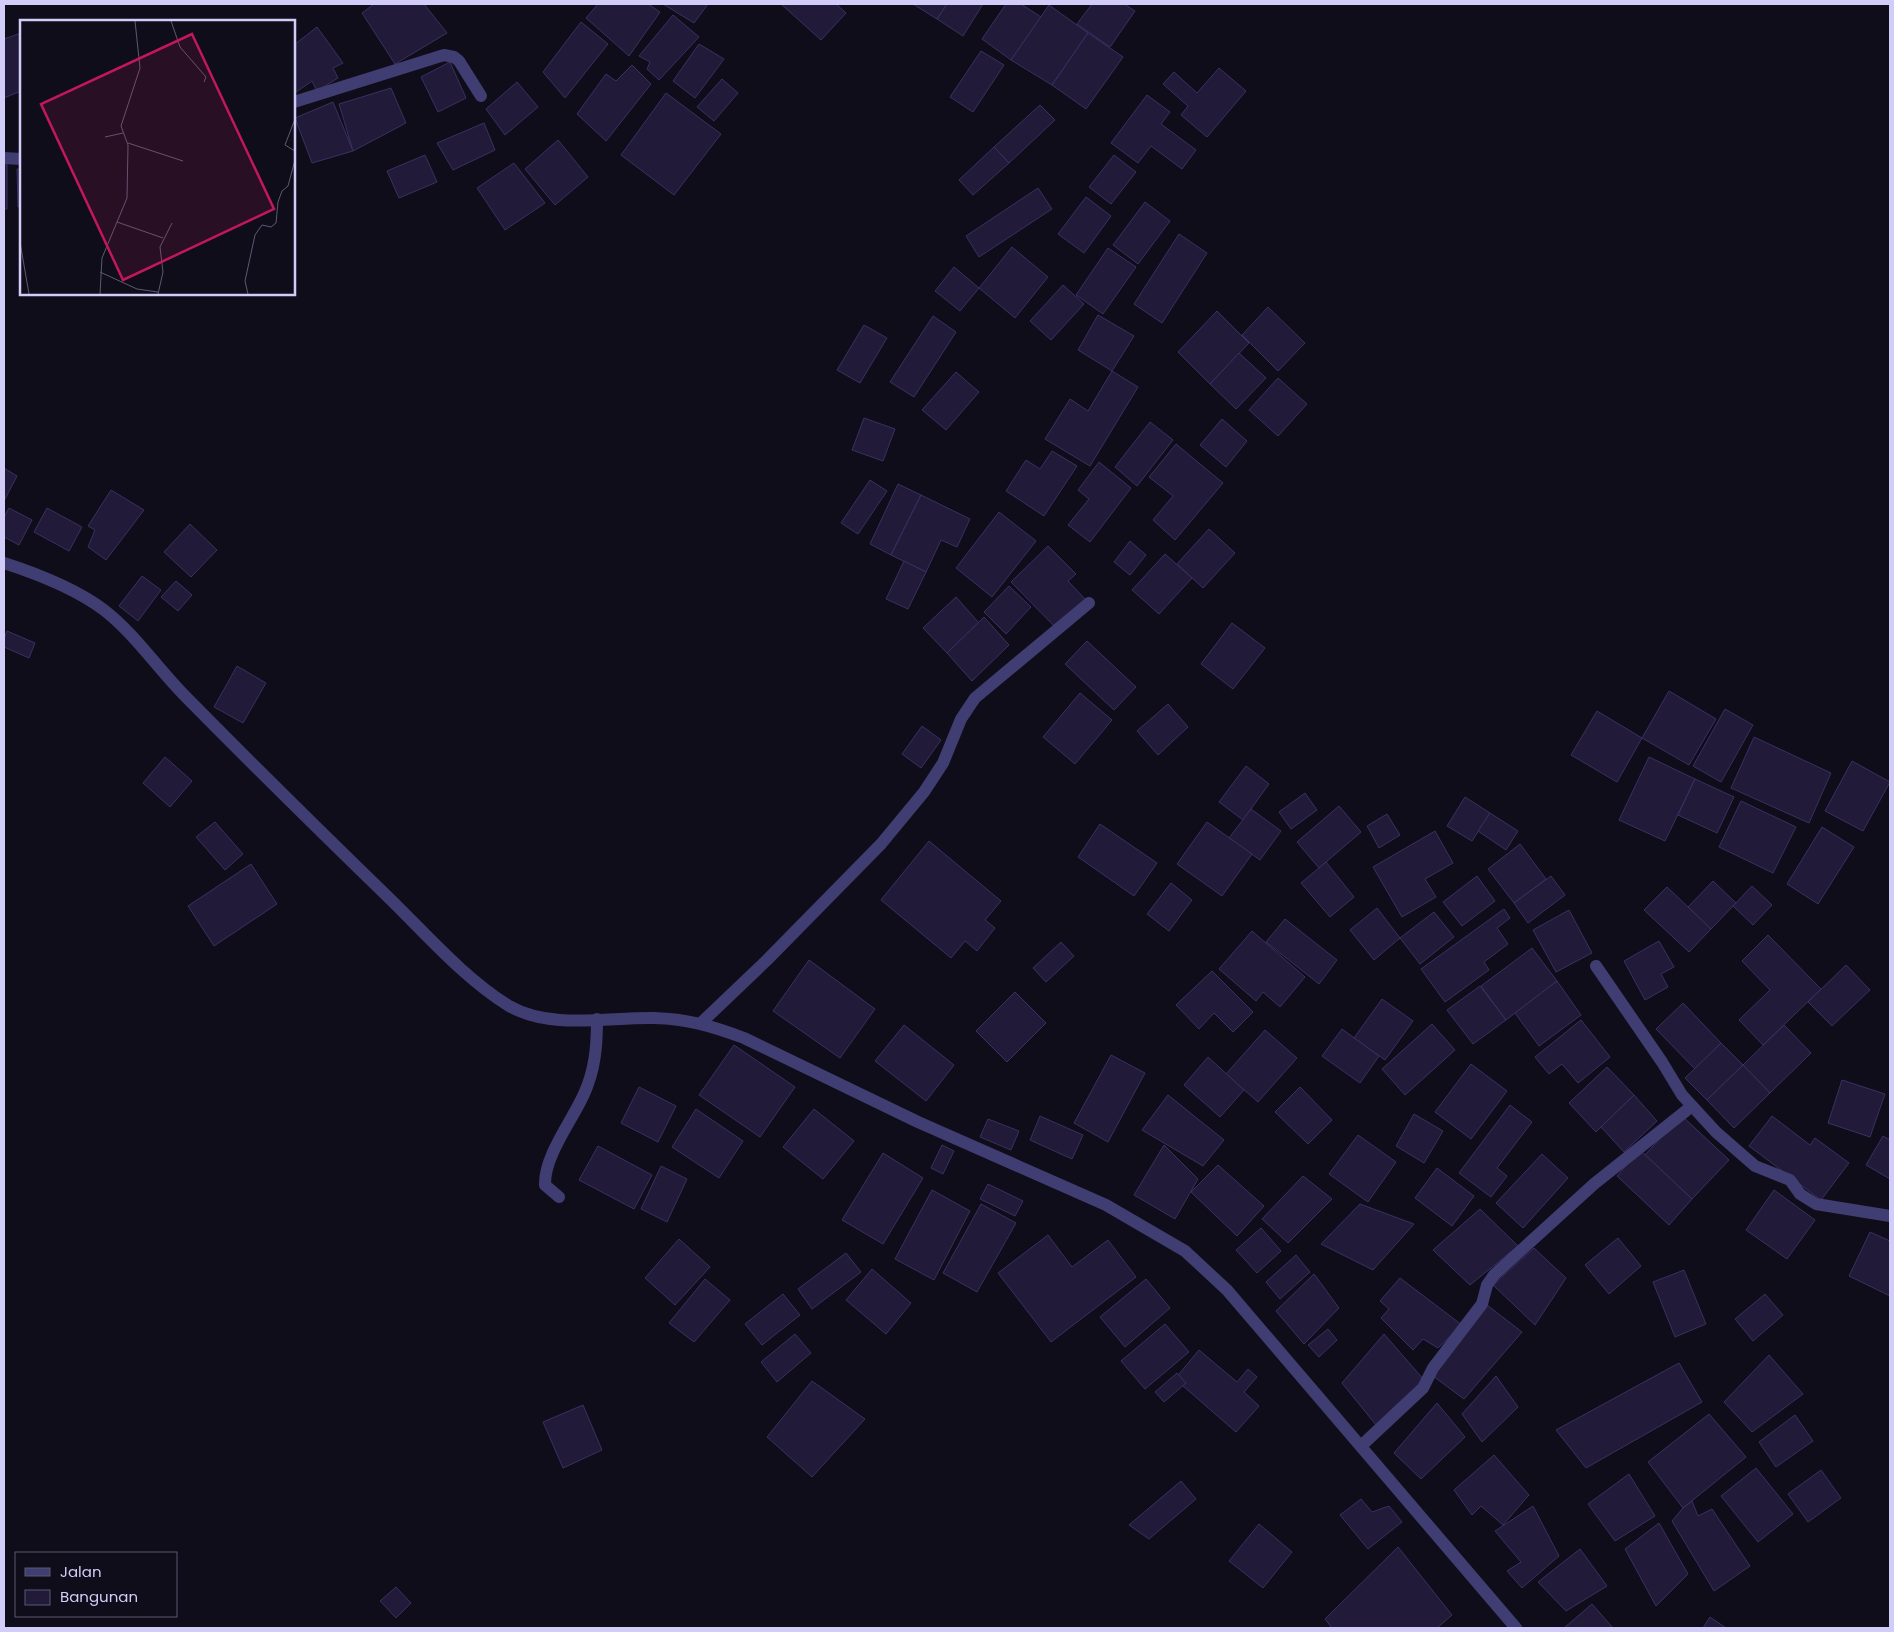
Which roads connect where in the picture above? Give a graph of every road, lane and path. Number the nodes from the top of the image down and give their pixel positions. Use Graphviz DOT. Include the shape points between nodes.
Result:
graph roads {
  1 [pos="481,96"];
  2 [pos="295,102"];
  3 [pos="4,158"];
  4 [pos="20,159"];
  5 [pos="4,563"];
  6 [pos="1089,603"];
  7 [pos="1596,966"];
  8 [pos="597,1020"];
  9 [pos="701,1023"];
  10 [pos="1692,1106"];
  11 [pos="558,1197"];
  12 [pos="1890,1216"];
  13 [pos="1362,1446"];
  14 [pos="1516,1628"];
  1 -- 2 [label="street" via="459,61 448,55"];
  3 -- 4 [label="street"];
  5 -- 8 [label="street" via="54,582 104,610 177,689 292,804 461,968 497,998 534,1017"];
  6 -- 9 [label="street" via="975,698 924,792 881,844"];
  7 -- 10 [label="street"];
  8 -- 9 [label="street" via="656,1018"];
  8 -- 11 [label="street" via="597,1047 585,1094 545,1175 545,1185"];
  9 -- 13 [label="street" via="744,1038 918,1122 1106,1205 1185,1251 1227,1290"];
  10 -- 12 [label="street" via="1716,1132 1756,1166 1790,1180 1800,1194 1816,1204"];
  10 -- 13 [label="street" via="1594,1184 1494,1275 1487,1285 1482,1304 1433,1368 1423,1388"];
  13 -- 14 [label="street"];
}
